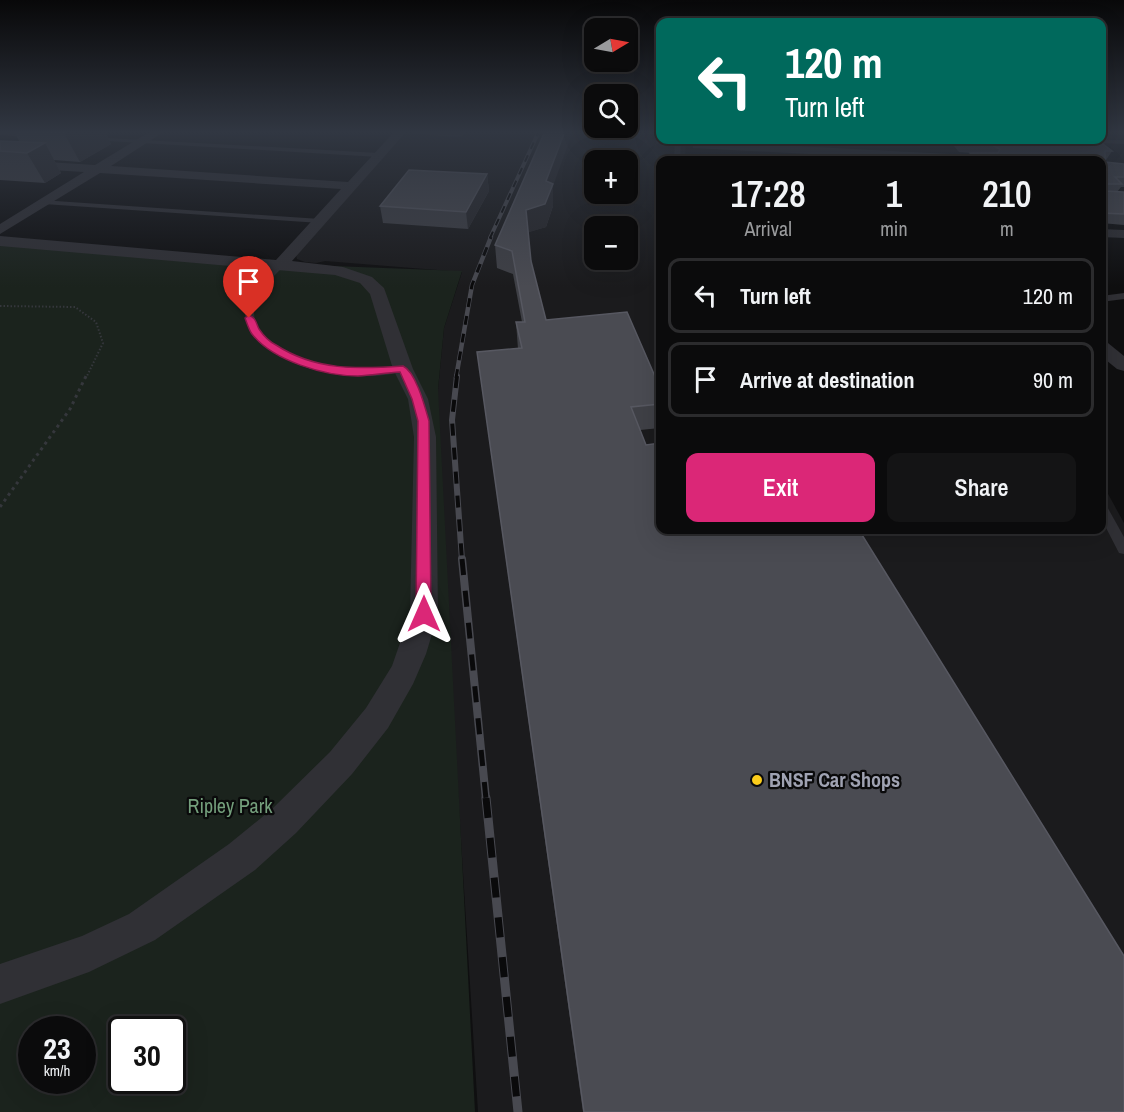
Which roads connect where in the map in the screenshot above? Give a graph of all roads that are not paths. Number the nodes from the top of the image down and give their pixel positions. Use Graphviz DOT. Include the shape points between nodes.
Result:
graph roads {
  1 [pos="76,183"];
  2 [pos="302,183"];
  3 [pos="354,183"];
  4 [pos="351,186"];
  5 [pos="44,202"];
  6 [pos="320,221"];
  7 [pos="0,230"];
  8 [pos="1106,233"];
  9 [pos="1124,234"];
  10 [pos="0,241"];
  11 [pos="281,264"];
  12 [pos="1124,296"];
  13 [pos="1106,298"];
  14 [pos="1106,350"];
  15 [pos="1124,365"];
  16 [pos="403,369"];
  17 [pos="1106,515"];
  18 [pos="1124,549"];
  19 [pos="0,984"];
  1 -- 5 [label="street"];
  2 -- 4 [label="street"];
  3 -- 4 [label="street"];
  4 -- 6 [label="street"];
  5 -- 6 [label="lane"];
  5 -- 7 [label="street"];
  6 -- 11 [label="street"];
  8 -- 9 [label="street"];
  10 -- 11 [label="street"];
  11 -- 16 [label="street" via="337,270 366,280 378,292"];
  11 -- 16 [label="lane" via="251,300 249,318 256,332 271,346 291,358 322,368 356,373"];
  12 -- 13 [label="lane"];
  14 -- 15 [label="street"];
  16 -- 19 [label="street" via="418,399 423,421 424,614 412,654 377,718 341,763 284,821 169,910 89,953"];
  17 -- 18 [label="lane"];
}
